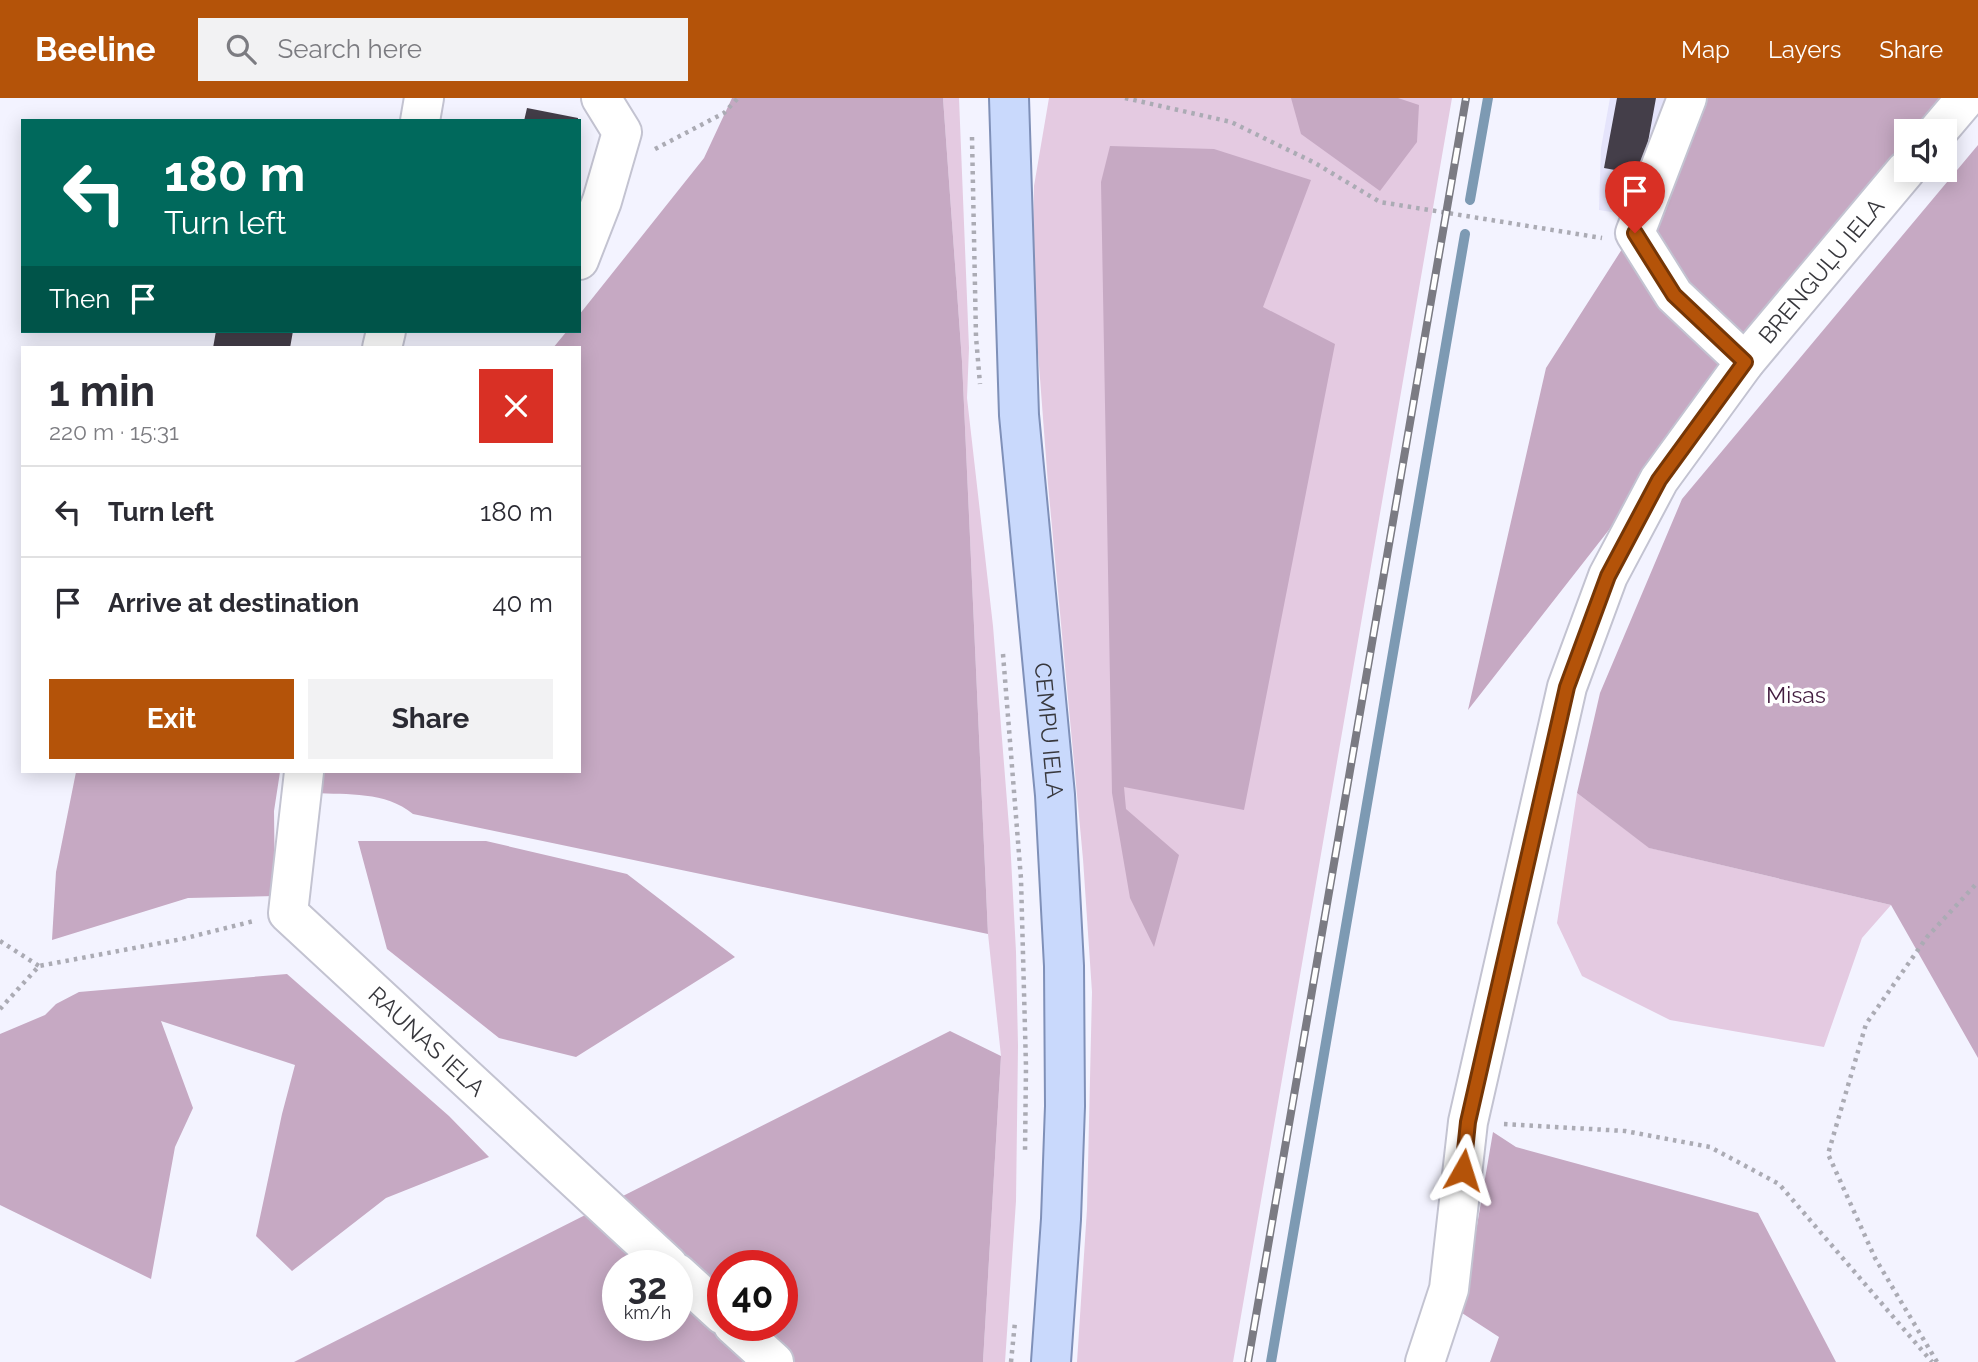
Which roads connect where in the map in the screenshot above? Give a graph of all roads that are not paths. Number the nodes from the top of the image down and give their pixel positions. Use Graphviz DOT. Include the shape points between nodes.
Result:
graph roads {
  1 [pos="424,98"];
  2 [pos="601,98"];
  3 [pos="1009,98"];
  4 [pos="1686,98"];
  5 [pos="1966,98"];
  6 [pos="420,119"];
  7 [pos="1948,119"];
  8 [pos="1896,182"];
  9 [pos="581,255"];
  10 [pos="1745,362"];
  11 [pos="304,773"];
  12 [pos="652,1250"];
  13 [pos="693,1288"];
  14 [pos="707,1300"];
  15 [pos="751,1341"];
  16 [pos="774,1362"];
  17 [pos="1051,1362"];
  18 [pos="1425,1362"];
  1 -- 6 [label="street"];
  2 -- 9 [label="street" via="622,132"];
  3 -- 17 [label="main road, CEMPU IELA" via="1018,415 1055,795 1064,966 1065,1118"];
  4 -- 10 [label="street" via="1635,233 1674,295"];
  5 -- 7 [label="street"];
  8 -- 10 [label="street, BRENGUĻU IELA"];
  10 -- 18 [label="street, BRENGUĻU IELA" via="1659,480 1608,576 1567,687 1468,1122 1449,1289"];
  11 -- 12 [label="street, RAUNAS IELA" via="288,913"];
  13 -- 14 [label="street"];
  15 -- 16 [label="street"];
}
